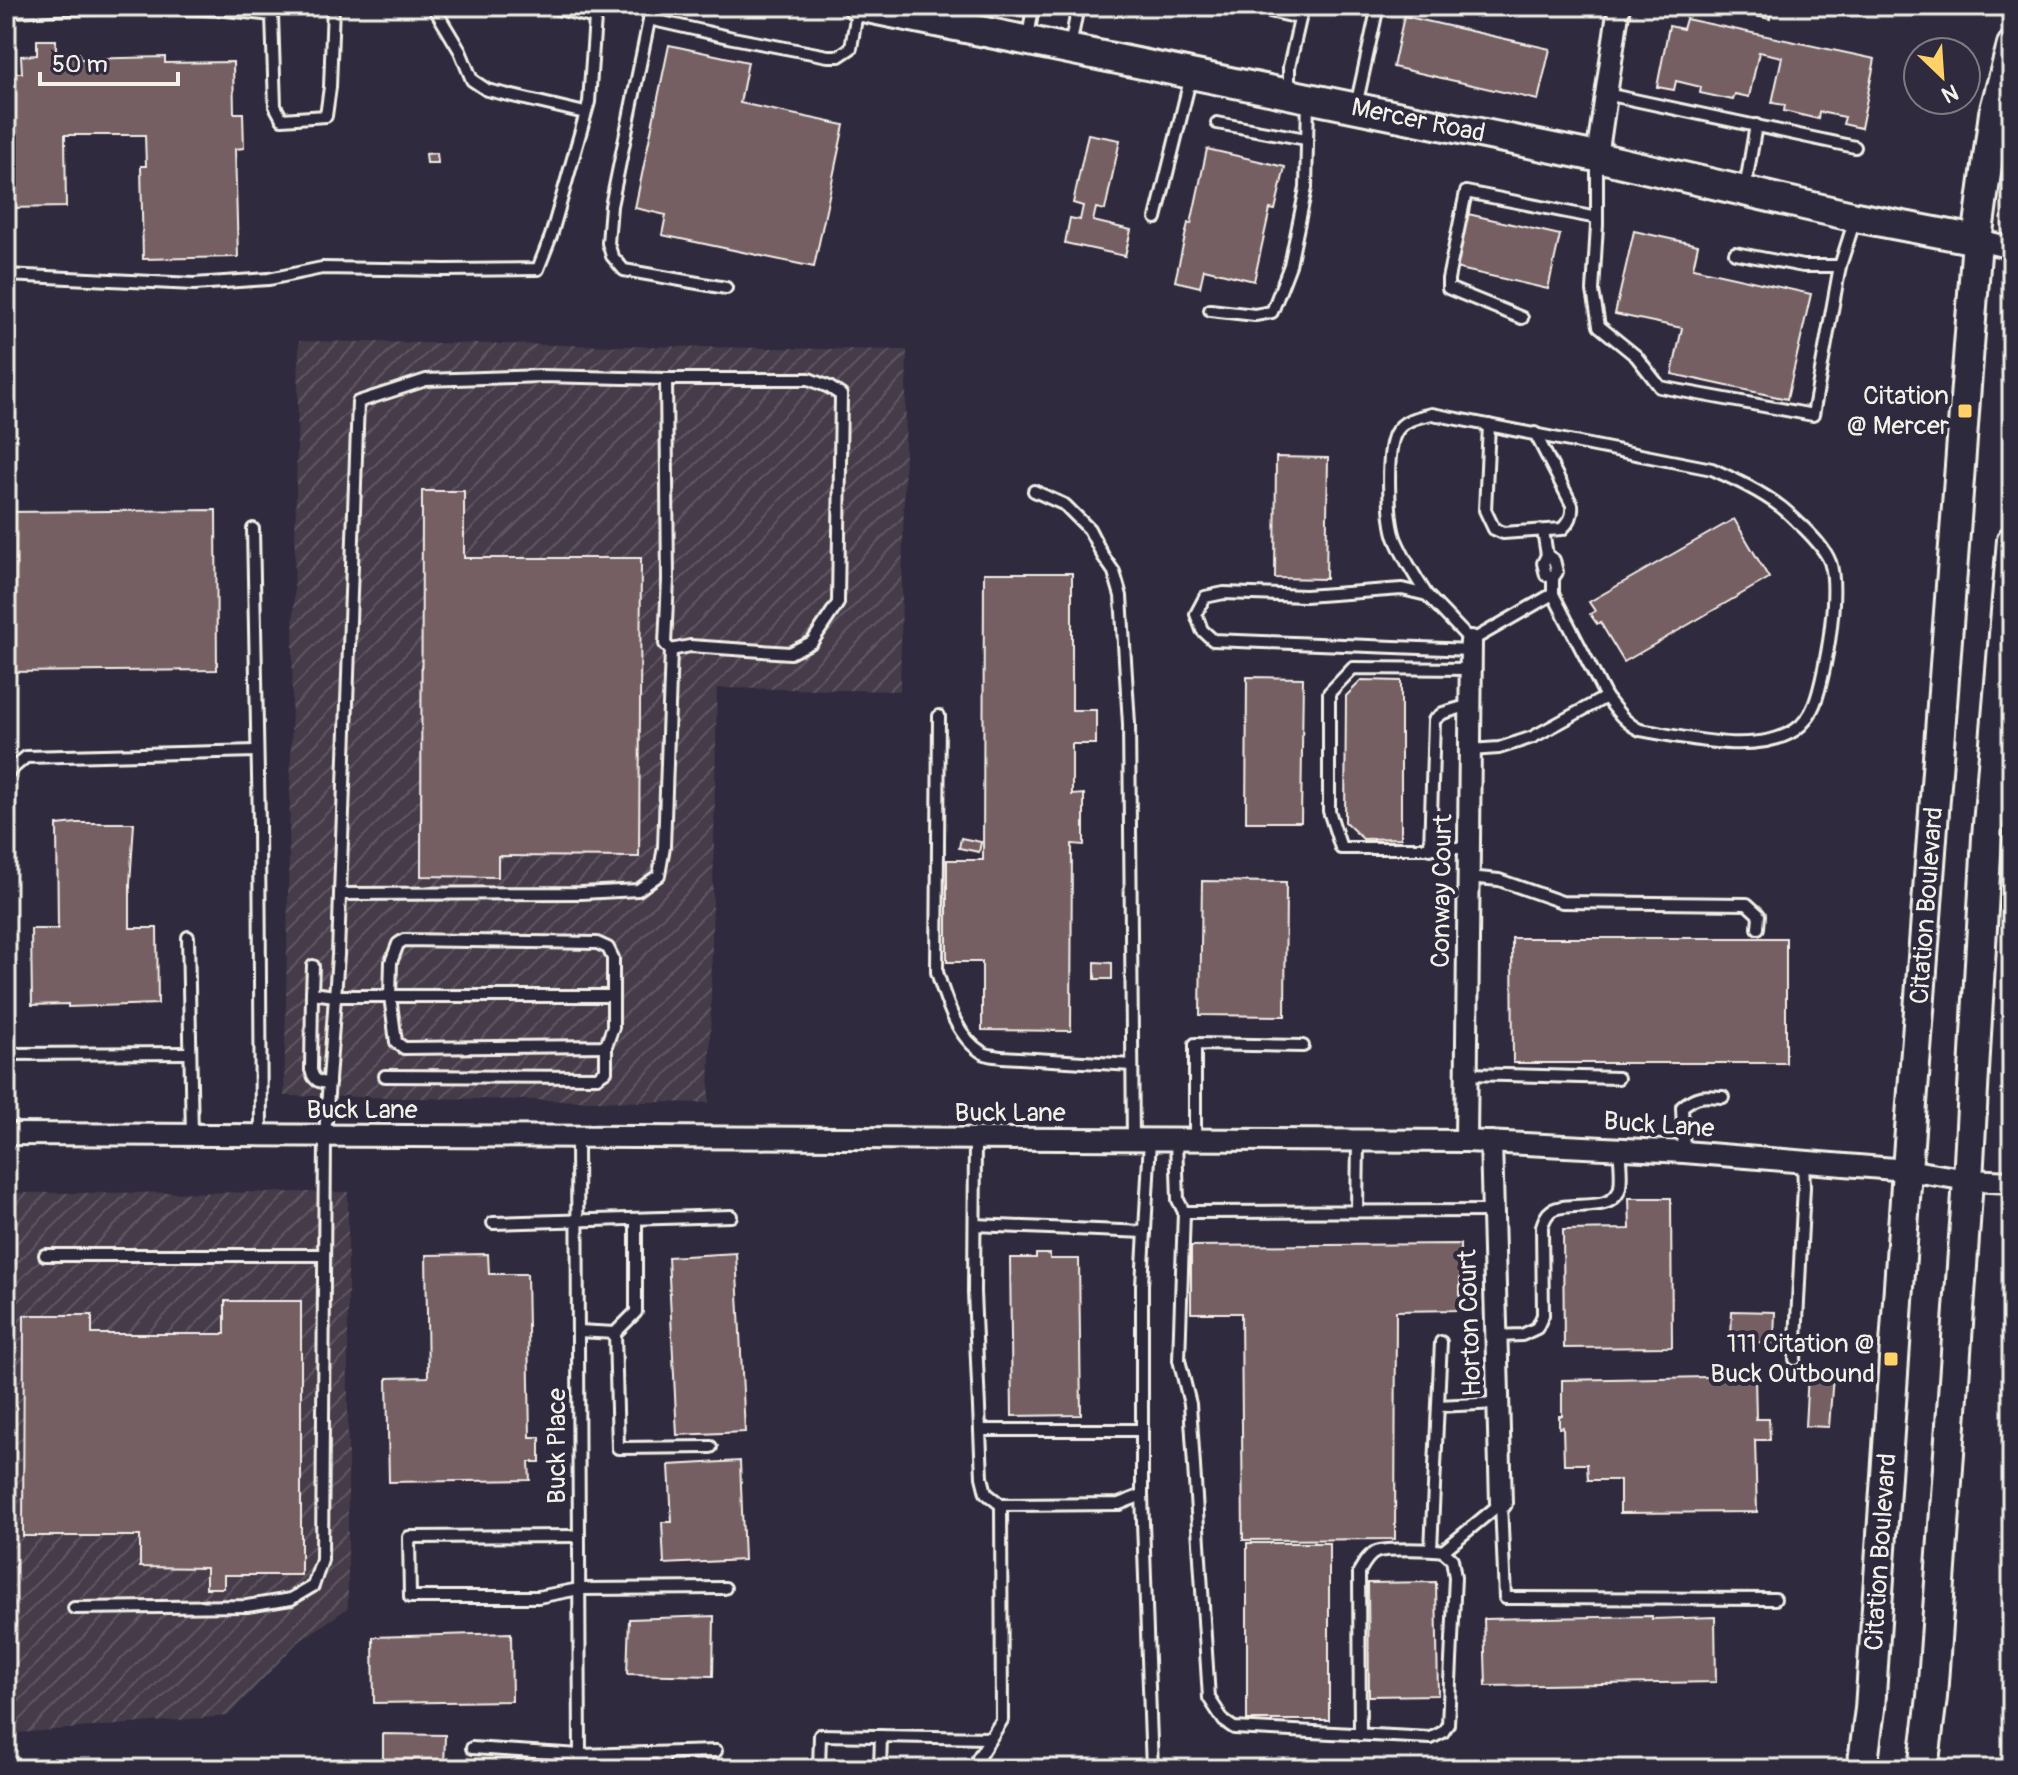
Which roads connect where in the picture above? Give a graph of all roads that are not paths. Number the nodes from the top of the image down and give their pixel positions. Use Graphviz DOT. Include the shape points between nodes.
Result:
graph roads {
  1 [pos="333,6"];
  2 [pos="433,6"];
  3 [pos="546,6"];
  4 [pos="600,6"];
  5 [pos="652,6"];
  6 [pos="858,6"];
  7 [pos="1033,6"];
  8 [pos="1078,6"];
  9 [pos="1248,6"];
  10 [pos="1303,6"];
  11 [pos="1378,6"];
  12 [pos="1619,6"];
  13 [pos="6,7"];
  14 [pos="152,7"];
  15 [pos="595,18"];
  16 [pos="1300,18"];
  17 [pos="649,19"];
  18 [pos="1028,41"];
  19 [pos="2012,45"];
  20 [pos="1069,49"];
  21 [pos="1192,74"];
  22 [pos="1606,94"];
  23 [pos="1298,96"];
  24 [pos="1356,108"];
  25 [pos="585,113"];
  26 [pos="1217,123"];
  27 [pos="1756,125"];
  28 [pos="1306,139"];
  29 [pos="1855,147"];
  30 [pos="1597,157"];
  31 [pos="1745,191"];
  32 [pos="1856,217"];
  33 [pos="1156,218"];
  34 [pos="1597,218"];
  35 [pos="1977,240"];
  36 [pos="2012,248"];
  37 [pos="1735,253"];
  38 [pos="1840,266"];
  39 [pos="6,275"];
  40 [pos="726,288"];
  41 [pos="1210,310"];
  42 [pos="1522,318"];
  43 [pos="666,379"];
  44 [pos="1489,425"];
  45 [pos="1535,433"];
  46 [pos="1034,491"];
  47 [pos="253,529"];
  48 [pos="1543,531"];
  49 [pos="2012,540"];
  50 [pos="1553,594"];
  51 [pos="1427,595"];
  52 [pos="671,650"];
  53 [pos="1471,653"];
  54 [pos="1606,697"];
  55 [pos="1470,705"];
  56 [pos="939,716"];
  57 [pos="1470,750"];
  58 [pos="257,751"];
  59 [pos="6,774"];
  60 [pos="1469,848"];
  61 [pos="1430,849"];
  62 [pos="1469,877"];
  63 [pos="340,894"];
  64 [pos="1758,928"];
  65 [pos="188,937"];
  66 [pos="313,966"];
  67 [pos="312,993"];
  68 [pos="335,996"];
  69 [pos="390,996"];
  70 [pos="613,996"];
  71 [pos="606,1046"];
  72 [pos="1303,1046"];
  73 [pos="6,1051"];
  74 [pos="190,1053"];
  75 [pos="1132,1065"];
  76 [pos="1467,1074"];
  77 [pos="385,1076"];
  78 [pos="1618,1078"];
  79 [pos="329,1083"];
  80 [pos="1723,1097"];
  81 [pos="6,1134"];
  82 [pos="192,1135"];
  83 [pos="261,1135"];
  84 [pos="325,1136"];
  85 [pos="577,1137"];
  86 [pos="975,1139"];
  87 [pos="1141,1140"];
  88 [pos="1186,1140"];
  89 [pos="1358,1141"];
  90 [pos="1466,1141"];
  91 [pos="1491,1142"];
  92 [pos="1619,1148"];
  93 [pos="1684,1152"];
  94 [pos="1803,1162"];
  95 [pos="1907,1170"];
  96 [pos="1968,1180"];
  97 [pos="2012,1182"];
  98 [pos="1357,1211"];
  99 [pos="1493,1211"];
  100 [pos="1184,1212"];
  101 [pos="731,1216"];
  102 [pos="636,1219"];
  103 [pos="578,1221"];
  104 [pos="493,1223"];
  105 [pos="975,1225"];
  106 [pos="1145,1232"];
  107 [pos="45,1255"];
  108 [pos="324,1255"];
  109 [pos="578,1331"];
  110 [pos="615,1333"];
  111 [pos="1496,1336"];
  112 [pos="1441,1342"];
  113 [pos="1795,1359"];
  114 [pos="1498,1403"];
  115 [pos="1438,1406"];
  116 [pos="980,1430"];
  117 [pos="1142,1430"];
  118 [pos="711,1447"];
  119 [pos="1142,1495"];
  120 [pos="1501,1503"];
  121 [pos="1001,1505"];
  122 [pos="579,1536"];
  123 [pos="1431,1549"];
  124 [pos="1443,1551"];
  125 [pos="725,1588"];
  126 [pos="579,1589"];
  127 [pos="1775,1599"];
  128 [pos="74,1608"];
  129 [pos="1360,1735"];
  130 [pos="881,1736"];
  131 [pos="990,1738"];
  132 [pos="472,1748"];
  133 [pos="716,1751"];
  134 [pos="663,1753"];
  135 [pos="580,1755"];
  136 [pos="663,1769"];
  137 [pos="819,1769"];
  138 [pos="880,1769"];
  139 [pos="978,1769"];
  140 [pos="1152,1769"];
  141 [pos="1862,1769"];
  142 [pos="1923,1769"];
  1 -- 14 [label="lane" via="326,116 282,119 275,106 272,15"];
  2 -- 25 [label="lane" via="479,85 504,96"];
  3 -- 15 [label="lane"];
  4 -- 15 [label="lane"];
  5 -- 17 [label="lane"];
  6 -- 17 [label="lane" via="851,48 839,56"];
  6 -- 18 [label="main road, Mercer Road"];
  7 -- 18 [label="lane"];
  8 -- 20 [label="lane"];
  9 -- 16 [label="lane"];
  10 -- 16 [label="lane"];
  11 -- 24 [label="lane"];
  12 -- 22 [label="street"];
  13 -- 14 [label="lane"];
  15 -- 25 [label="lane"];
  16 -- 23 [label="lane" via="1289,67"];
  17 -- 40 [label="lane" via="608,243 624,270"];
  18 -- 20 [label="main road, Mercer Road"];
  19 -- 35 [label="main road, Citation Boulevard" via="1994,113"];
  20 -- 21 [label="main road, Mercer Road"];
  21 -- 23 [label="main road, Mercer Road"];
  21 -- 33 [label="lane"];
  22 -- 27 [label="lane"];
  22 -- 30 [label="street"];
  23 -- 24 [label="main road, Mercer Road"];
  23 -- 28 [label="lane"];
  24 -- 30 [label="main road, Mercer Road"];
  25 -- 39 [label="lane" via="538,269 322,268 269,279 194,284"];
  26 -- 28 [label="lane"];
  27 -- 29 [label="lane"];
  27 -- 31 [label="lane"];
  28 -- 41 [label="lane" via="1306,188 1290,265 1272,312"];
  30 -- 31 [label="main road, Mercer Road"];
  30 -- 34 [label="lane"];
  31 -- 32 [label="main road, Mercer Road"];
  32 -- 35 [label="main road, Mercer Road"];
  32 -- 38 [label="lane"];
  34 -- 38 [label="lane" via="1593,291 1599,326 1636,356 1660,387 1813,415"];
  34 -- 42 [label="lane" via="1466,192 1448,288"];
  35 -- 36 [label="street"];
  35 -- 95 [label="main road, Citation Boulevard"];
  37 -- 38 [label="lane" via="1803,266"];
  43 -- 52 [label="lane" via="665,644"];
  43 -- 52 [label="lane" via="809,379 841,395 838,603 812,642 790,653 690,646"];
  43 -- 63 [label="lane" via="426,380 358,402"];
  44 -- 45 [label="lane"];
  44 -- 48 [label="lane" via="1489,522 1503,533"];
  44 -- 51 [label="lane" via="1432,414 1409,419 1395,434 1389,507 1395,538"];
  45 -- 48 [label="lane" via="1572,505 1562,529"];
  45 -- 54 [label="lane" via="1712,469 1782,507 1816,539 1829,560 1833,580 1828,653 1819,693 1796,729 1738,744 1640,730"];
  46 -- 75 [label="lane" via="1065,505 1089,529 1114,572 1121,596 1129,724"];
  47 -- 58 [label="lane"];
  48 -- 50 [label="lane" via="1557,572"];
  49 -- 96 [label="main road" via="1987,837"];
  50 -- 53 [label="lane"];
  50 -- 54 [label="lane"];
  51 -- 53 [label="lane"];
  51 -- 53 [label="lane" via="1402,589 1305,596 1224,593 1205,597 1196,614 1213,640"];
  52 -- 63 [label="lane" via="659,875 638,890"];
  53 -- 55 [label="street, Conway Court"];
  53 -- 61 [label="lane" via="1353,668 1329,693 1329,811 1341,848"];
  54 -- 57 [label="lane" via="1533,737"];
  55 -- 57 [label="street, Conway Court"];
  55 -- 61 [label="lane" via="1434,720"];
  56 -- 75 [label="lane" via="937,972 958,1026 985,1054"];
  57 -- 60 [label="street, Conway Court"];
  58 -- 59 [label="lane" via="26,757"];
  58 -- 83 [label="lane"];
  60 -- 61 [label="lane"];
  60 -- 62 [label="street, Conway Court"];
  62 -- 64 [label="lane" via="1499,880 1562,902 1747,904 1759,915"];
  62 -- 76 [label="street, Conway Court"];
  63 -- 68 [label="lane"];
  65 -- 74 [label="lane"];
  66 -- 67 [label="lane"];
  67 -- 68 [label="lane"];
  67 -- 79 [label="lane" via="311,1070 317,1081"];
  68 -- 69 [label="lane"];
  68 -- 79 [label="lane"];
  69 -- 70 [label="lane"];
  69 -- 70 [label="lane" via="391,962 404,940 597,943 613,958"];
  69 -- 71 [label="lane" via="396,1042 404,1048"];
  70 -- 71 [label="lane" via="613,1027"];
  71 -- 77 [label="lane" via="606,1071 597,1077"];
  72 -- 88 [label="lane" via="1195,1044"];
  73 -- 74 [label="lane"];
  74 -- 82 [label="lane"];
  75 -- 87 [label="lane"];
  76 -- 78 [label="lane"];
  76 -- 90 [label="street, Conway Court"];
  79 -- 84 [label="lane"];
  80 -- 93 [label="lane" via="1699,1096 1682,1107"];
  81 -- 82 [label="street, Buck Lane"];
  82 -- 83 [label="street, Buck Lane"];
  83 -- 84 [label="street, Buck Lane"];
  84 -- 85 [label="street, Buck Lane"];
  84 -- 108 [label="lane"];
  85 -- 86 [label="street, Buck Lane"];
  85 -- 103 [label="lane, Buck Place"];
  86 -- 87 [label="street, Buck Lane"];
  86 -- 105 [label="lane"];
  87 -- 88 [label="street, Buck Lane"];
  87 -- 106 [label="lane"];
  88 -- 89 [label="street, Buck Lane"];
  88 -- 100 [label="lane" via="1178,1200"];
  89 -- 90 [label="street, Buck Lane"];
  89 -- 98 [label="lane"];
  90 -- 91 [label="street, Buck Lane"];
  91 -- 92 [label="street, Buck Lane"];
  91 -- 99 [label="street, Horton Court"];
  92 -- 93 [label="street, Buck Lane"];
  92 -- 111 [label="lane" via="1616,1195 1604,1203 1561,1207 1546,1215 1543,1315 1537,1328"];
  93 -- 94 [label="street, Buck Lane"];
  94 -- 95 [label="street, Buck Lane"];
  94 -- 113 [label="lane"];
  95 -- 96 [label="street, Buck Lane"];
  95 -- 141 [label="main road, Citation Boulevard"];
  96 -- 97 [label="street, Buck Lane"];
  96 -- 142 [label="main road"];
  98 -- 99 [label="lane"];
  98 -- 100 [label="lane"];
  99 -- 111 [label="street, Horton Court"];
  100 -- 129 [label="lane" via="1179,1360 1190,1404 1209,1698 1234,1728"];
  101 -- 102 [label="lane"];
  102 -- 103 [label="lane"];
  102 -- 110 [label="lane" via="636,1312"];
  103 -- 104 [label="lane"];
  103 -- 109 [label="lane, Buck Place"];
  105 -- 106 [label="lane"];
  105 -- 116 [label="lane"];
  106 -- 117 [label="lane"];
  107 -- 108 [label="lane"];
  108 -- 128 [label="lane" via="322,1560 313,1586 291,1599 247,1606"];
  109 -- 110 [label="lane"];
  109 -- 122 [label="lane, Buck Place"];
  110 -- 118 [label="lane" via="618,1448"];
  111 -- 114 [label="street, Horton Court"];
  112 -- 115 [label="lane"];
  114 -- 115 [label="lane"];
  114 -- 120 [label="street, Horton Court"];
  115 -- 123 [label="lane"];
  116 -- 117 [label="lane"];
  116 -- 121 [label="lane" via="986,1493"];
  117 -- 119 [label="lane"];
  119 -- 121 [label="lane" via="1119,1504"];
  119 -- 140 [label="lane"];
  120 -- 124 [label="lane"];
  120 -- 127 [label="lane" via="1505,1598"];
  121 -- 131 [label="lane" via="1002,1720"];
  122 -- 126 [label="lane, Buck Place"];
  122 -- 126 [label="lane" via="409,1537 410,1597 538,1597"];
  123 -- 124 [label="lane"];
  123 -- 129 [label="lane" via="1377,1552 1359,1572"];
  124 -- 129 [label="lane" via="1452,1559 1455,1577 1448,1724 1431,1738"];
  125 -- 126 [label="lane"];
  126 -- 135 [label="lane, Buck Place"];
  130 -- 131 [label="lane"];
  130 -- 137 [label="lane" via="820,1735"];
  130 -- 138 [label="lane"];
  131 -- 139 [label="lane"];
  132 -- 135 [label="lane"];
  133 -- 134 [label="lane"];
  134 -- 135 [label="lane"];
  134 -- 136 [label="lane"];
}
